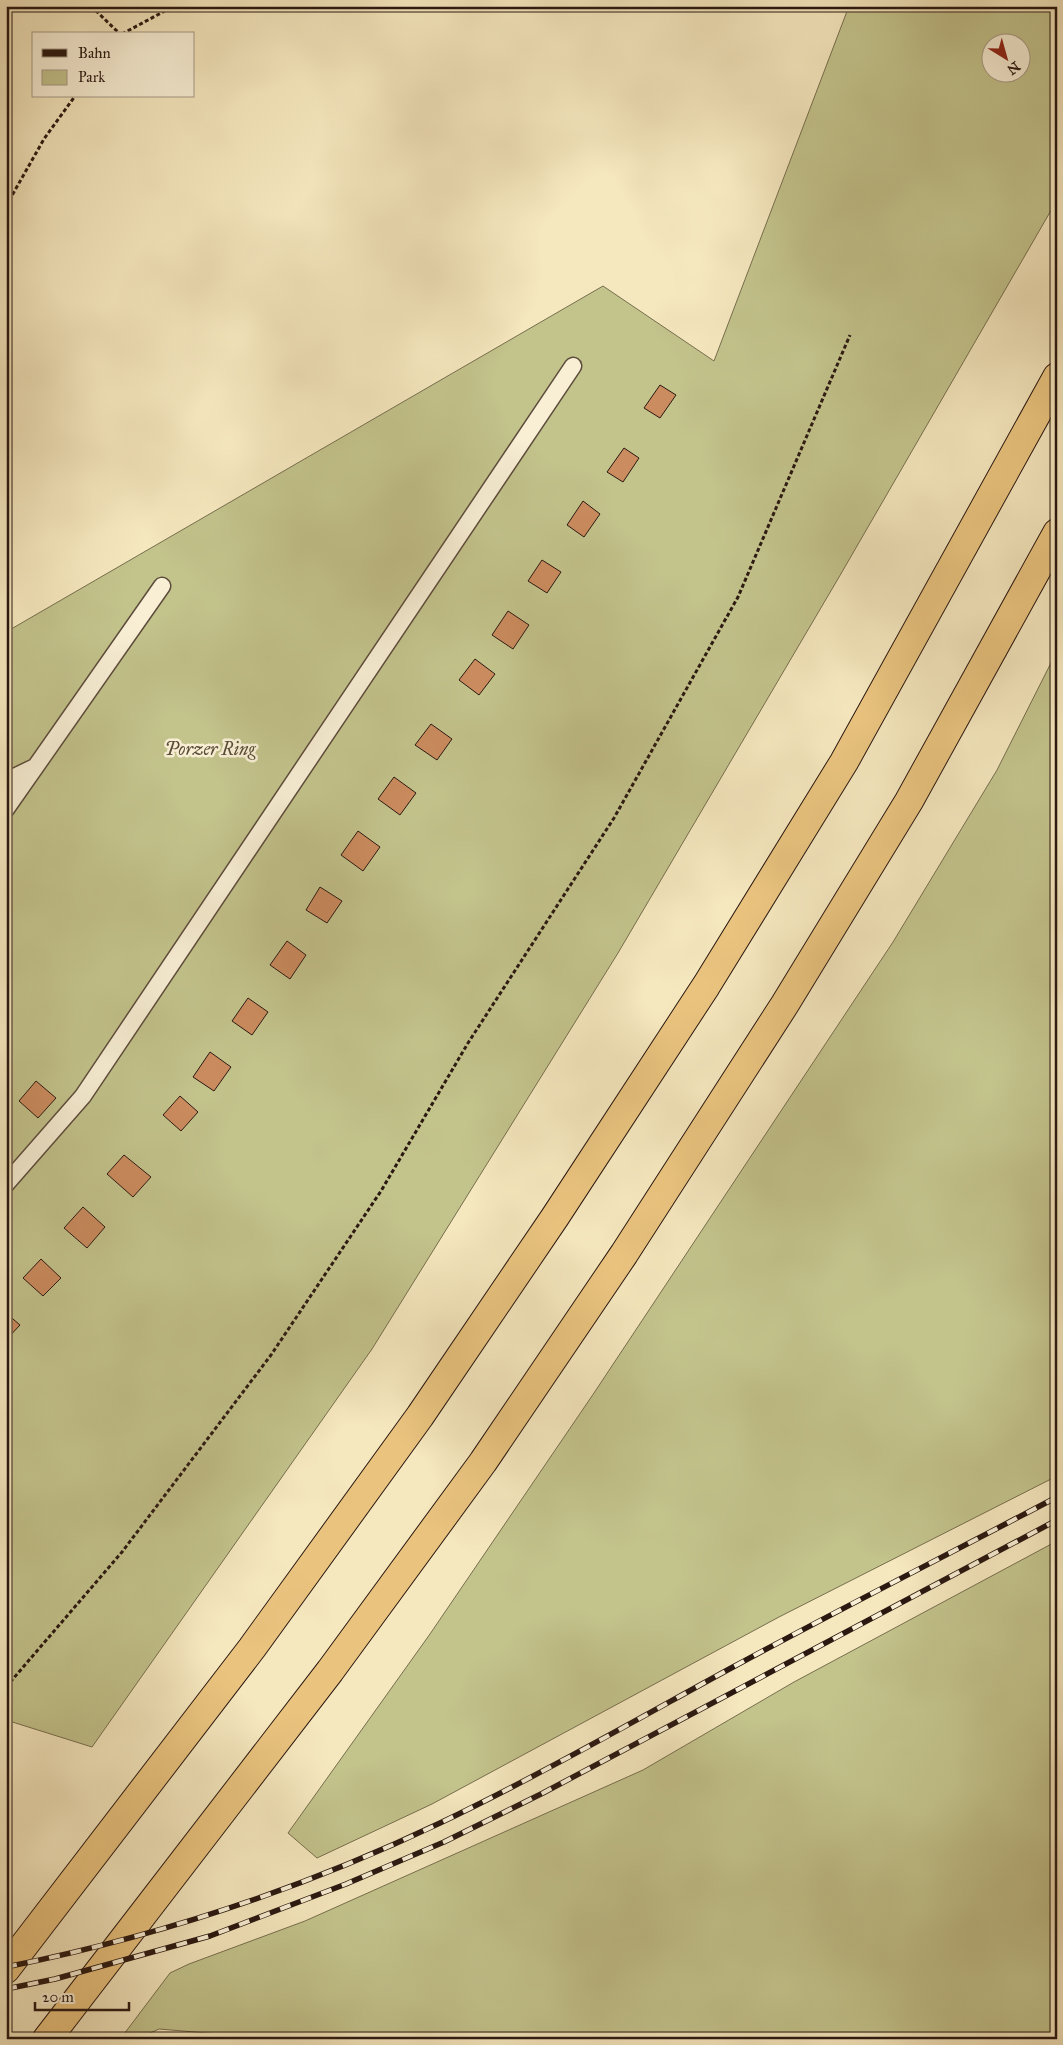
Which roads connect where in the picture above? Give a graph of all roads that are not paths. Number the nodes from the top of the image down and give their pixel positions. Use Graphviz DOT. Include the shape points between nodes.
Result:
graph roads {
  1 [pos="573,366"];
  2 [pos="1057,378"];
  3 [pos="1057,533"];
  4 [pos="162,586"];
  5 [pos="37,766"];
  6 [pos="6,781"];
  7 [pos="6,809"];
  8 [pos="6,1184"];
  9 [pos="6,1969"];
  10 [pos="47,2039"];
  1 -- 8 [label="lane" via="83,1096"];
  2 -- 9 [label="highway" via="844,762 706,986 555,1216 420,1416 252,1648"];
  3 -- 10 [label="highway" via="909,801 785,1004 624,1254 483,1462 330,1672"];
  4 -- 5 [label="lane"];
  5 -- 6 [label="lane"];
  5 -- 7 [label="lane"];
}
